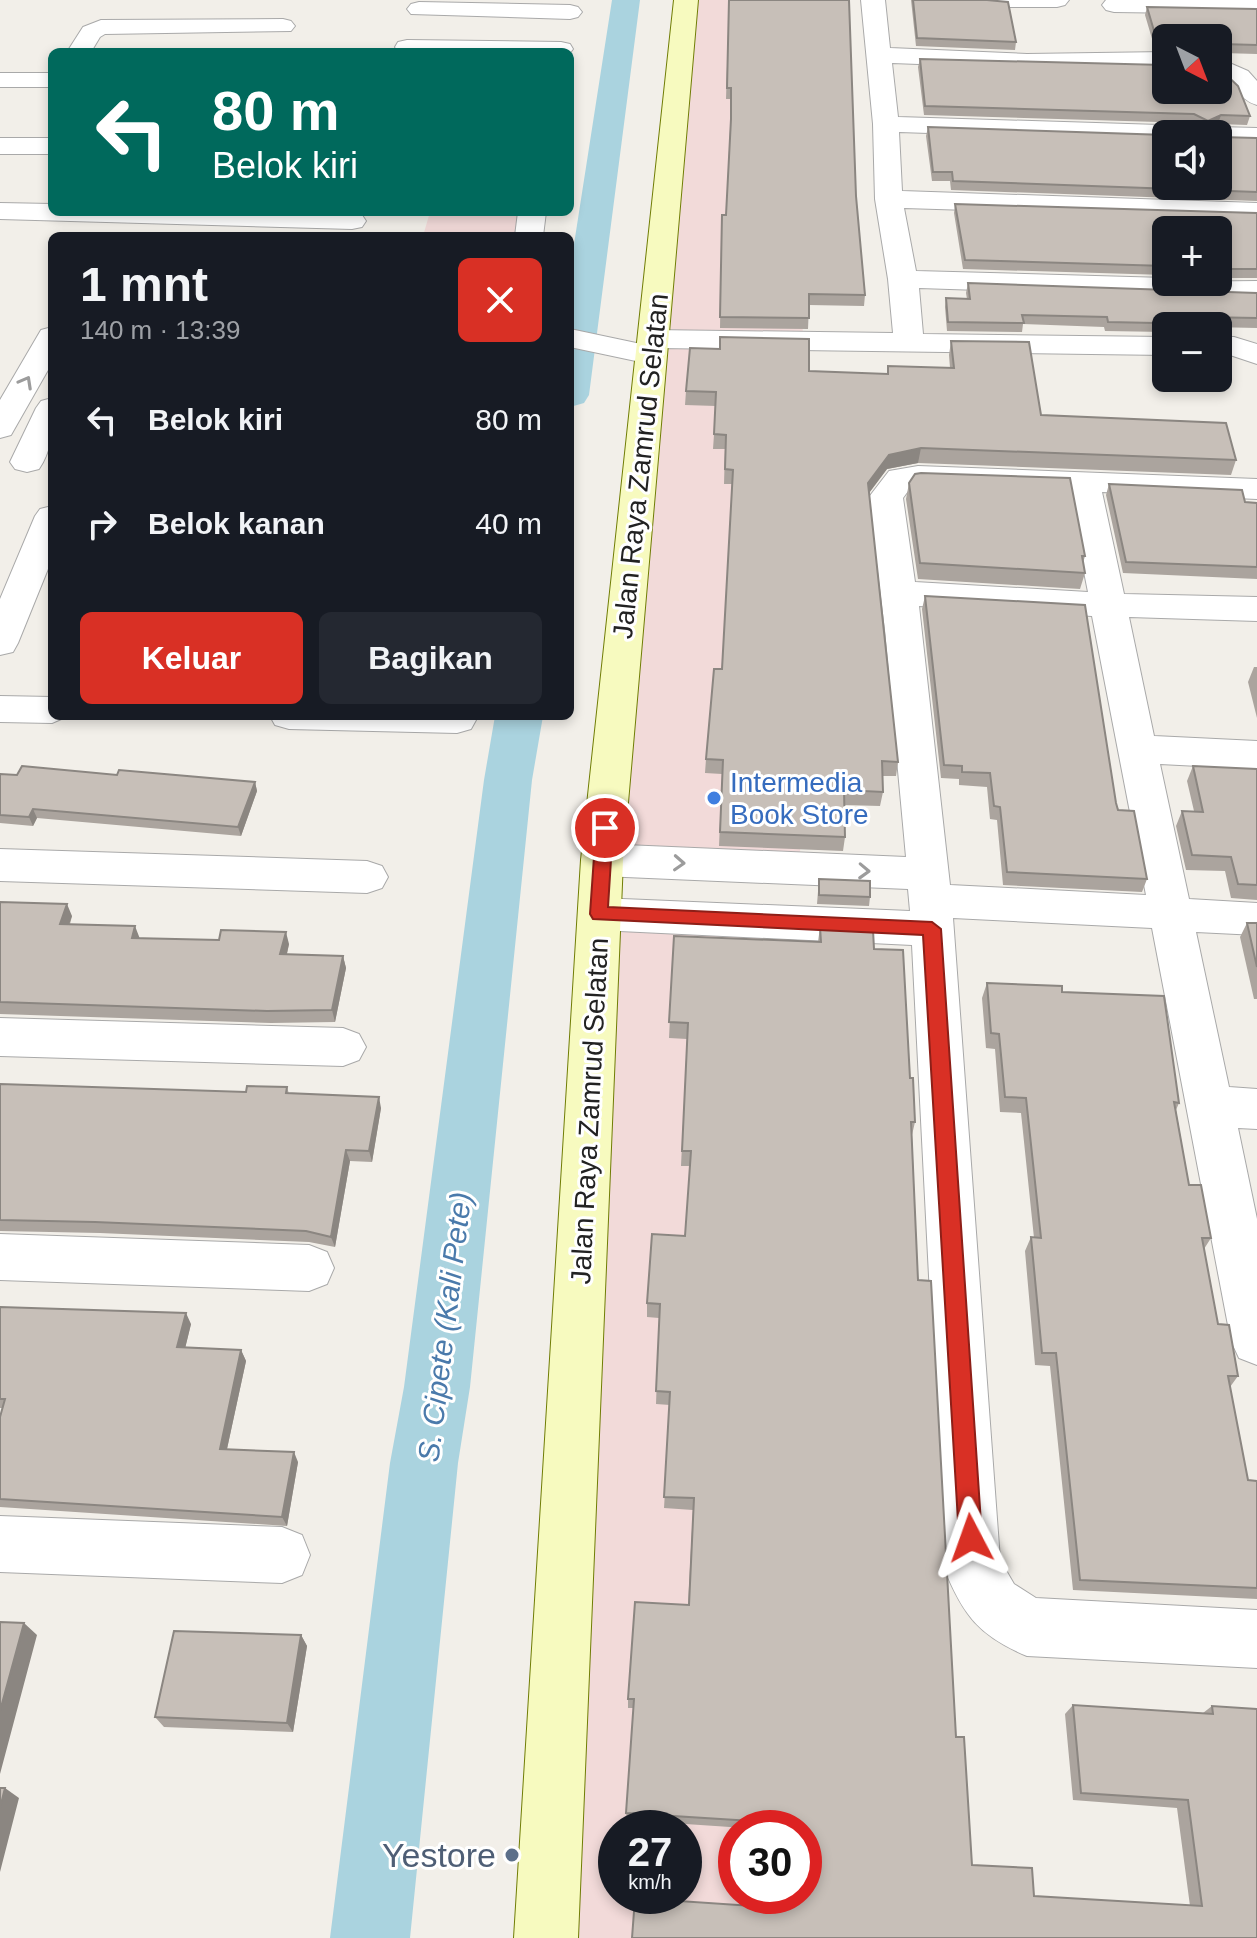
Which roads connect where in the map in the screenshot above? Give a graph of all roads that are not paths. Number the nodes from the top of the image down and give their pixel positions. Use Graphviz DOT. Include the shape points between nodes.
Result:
graph roads {
  1 [pos="686,0"];
  2 [pos="873,0"];
  3 [pos="991,0"];
  4 [pos="1057,0"];
  5 [pos="1013,1"];
  6 [pos="421,5"];
  7 [pos="1114,5"];
  8 [pos="570,6"];
  9 [pos="1257,7"];
  10 [pos="81,48"];
  11 [pos="273,48"];
  12 [pos="406,48"];
  13 [pos="561,48"];
  14 [pos="879,55"];
  15 [pos="1152,59"];
  16 [pos="1027,61"];
  17 [pos="1232,72"];
  18 [pos="0,80"];
  19 [pos="48,80"];
  20 [pos="1257,97"];
  21 [pos="886,124"];
  22 [pos="1152,133"];
  23 [pos="1232,135"];
  24 [pos="1257,136"];
  25 [pos="0,146"];
  26 [pos="48,146"];
  27 [pos="889,199"];
  28 [pos="0,211"];
  29 [pos="1257,211"];
  30 [pos="48,212"];
  31 [pos="232,216"];
  32 [pos="352,223"];
  33 [pos="903,279"];
  34 [pos="1257,290"];
  35 [pos="574,339"];
  36 [pos="48,343"];
  37 [pos="909,343"];
  38 [pos="1152,346"];
  39 [pos="1232,346"];
  40 [pos="647,349"];
  41 [pos="1257,355"];
  42 [pos="48,416"];
  43 [pos="0,428"];
  44 [pos="26,462"];
  45 [pos="1083,481"];
  46 [pos="1257,489"];
  47 [pos="48,535"];
  48 [pos="40,573"];
  49 [pos="900,593"];
  50 [pos="1108,605"];
  51 [pos="1257,609"];
  52 [pos="0,643"];
  53 [pos="0,709"];
  54 [pos="48,710"];
  55 [pos="1138,749"];
  56 [pos="1257,755"];
  57 [pos="602,860"];
  58 [pos="0,865"];
  59 [pos="367,877"];
  60 [pos="930,901"];
  61 [pos="1161,913"];
  62 [pos="599,914"];
  63 [pos="1257,919"];
  64 [pos="0,1037"];
  65 [pos="343,1047"];
  66 [pos="1210,1106"];
  67 [pos="1257,1109"];
  68 [pos="0,1257"];
  69 [pos="309,1268"];
  70 [pos="1257,1341"];
  71 [pos="0,1544"];
  72 [pos="282,1555"];
  73 [pos="1257,1639"];
  74 [pos="546,1938"];
  1 -- 40 [label="street, Jalan Raya Zamrud Selatan"];
  2 -- 14 [label="street"];
  3 -- 5 [label="street"];
  4 -- 5 [label="street"];
  5 -- 16 [label="street"];
  6 -- 8 [label="street"];
  6 -- 12 [label="street"];
  7 -- 9 [label="street"];
  8 -- 13 [label="street"];
  10 -- 11 [label="street" via="101,27 287,17"];
  14 -- 16 [label="street"];
  14 -- 21 [label="street"];
  15 -- 16 [label="street"];
  17 -- 20 [label="street"];
  18 -- 19 [label="street"];
  21 -- 22 [label="street"];
  21 -- 27 [label="street"];
  23 -- 24 [label="street"];
  25 -- 26 [label="street"];
  27 -- 29 [label="street"];
  27 -- 33 [label="street"];
  28 -- 30 [label="street"];
  31 -- 32 [label="street"];
  33 -- 34 [label="street"];
  33 -- 37 [label="street"];
  35 -- 40 [label="street"];
  43 -- 36 [label="street, one-way"];
  37 -- 38 [label="street"];
  37 -- 40 [label="street"];
  39 -- 41 [label="street"];
  40 -- 57 [label="street, Jalan Raya Zamrud Selatan"];
  42 -- 44 [label="street"];
  45 -- 46 [label="street"];
  45 -- 49 [label="street" via="901,478 886,497"];
  45 -- 50 [label="street"];
  47 -- 48 [label="street"];
  48 -- 52 [label="street"];
  49 -- 50 [label="street"];
  49 -- 60 [label="street"];
  50 -- 51 [label="street"];
  50 -- 55 [label="street"];
  53 -- 54 [label="street"];
  55 -- 56 [label="street"];
  55 -- 61 [label="street"];
  57 -- 60 [label="street, one-way"];
  57 -- 62 [label="street, Jalan Raya Zamrud Selatan"];
  58 -- 59 [label="street"];
  60 -- 61 [label="street"];
  60 -- 62 [label="street"];
  60 -- 73 [label="street" via="972,1568 994,1604 1027,1627"];
  61 -- 63 [label="street"];
  61 -- 66 [label="street"];
  62 -- 74 [label="street, Jalan Raya Zamrud Selatan"];
  64 -- 65 [label="street"];
  66 -- 67 [label="street"];
  66 -- 70 [label="street"];
  68 -- 69 [label="street"];
  71 -- 72 [label="street"];
}
